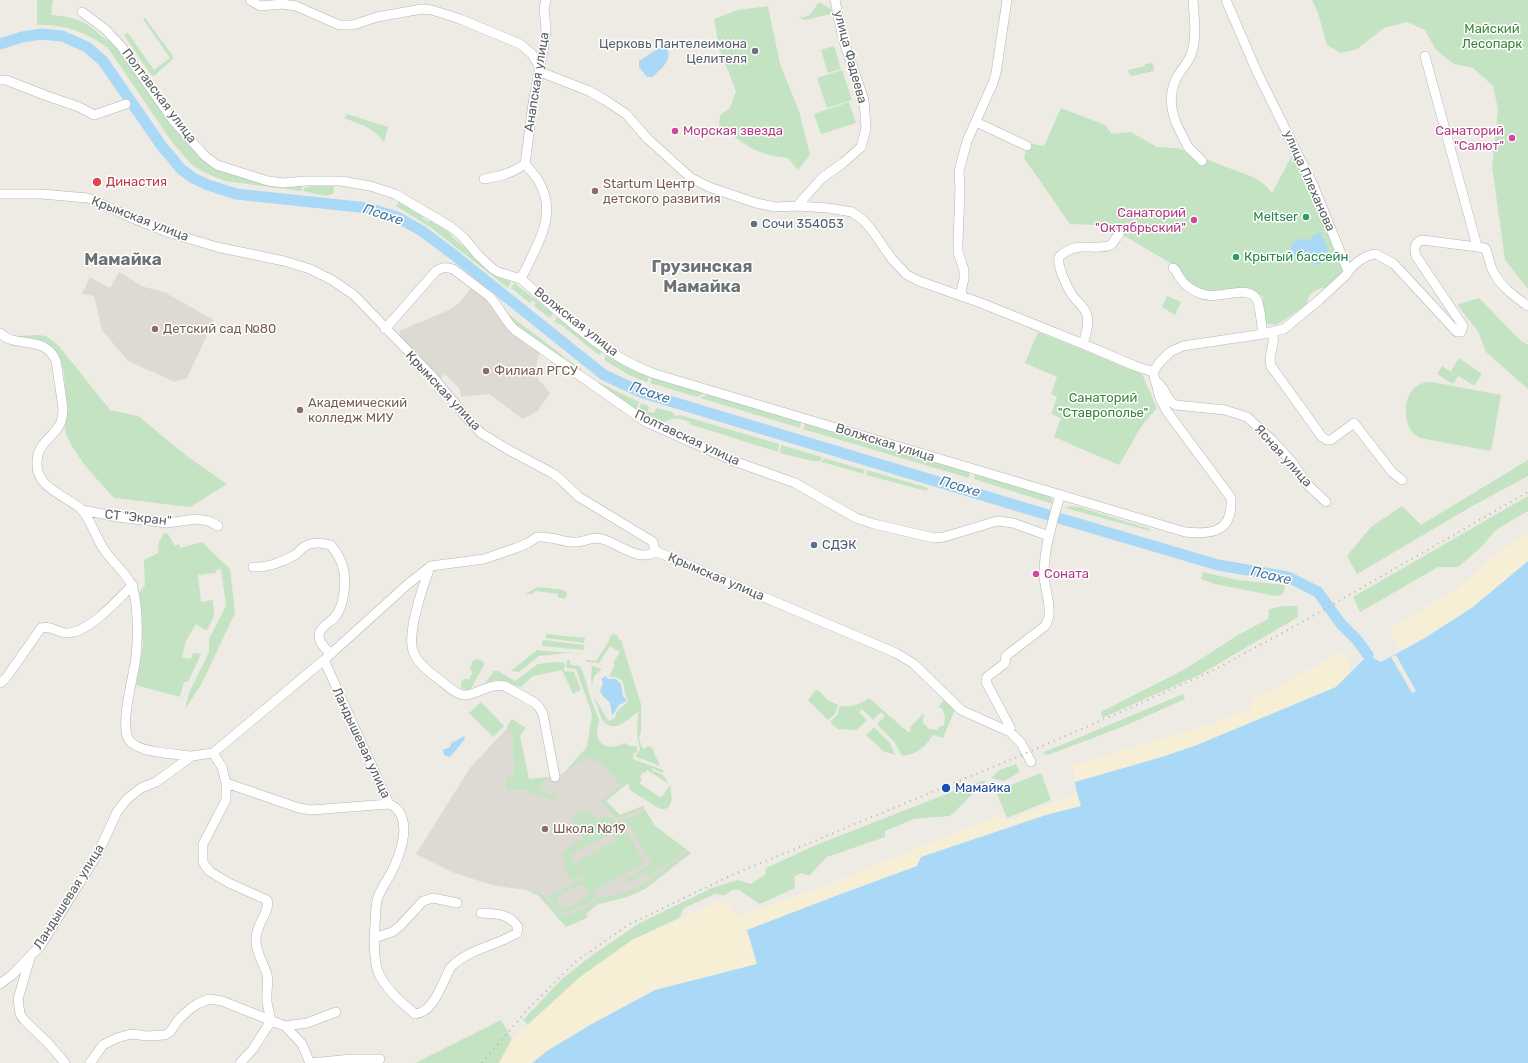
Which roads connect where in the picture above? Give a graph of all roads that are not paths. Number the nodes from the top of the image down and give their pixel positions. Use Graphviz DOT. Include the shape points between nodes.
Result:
graph roads {
  1 [pos="250,0"];
  2 [pos="546,0"];
  3 [pos="835,0"];
  4 [pos="1007,0"];
  5 [pos="1193,0"];
  6 [pos="1226,0"];
  7 [pos="82,12"];
  8 [pos="1425,56"];
  9 [pos="539,68"];
  10 [pos="0,80"];
  11 [pos="126,104"];
  12 [pos="976,122"];
  13 [pos="1028,146"];
  14 [pos="1202,161"];
  15 [pos="525,164"];
  16 [pos="484,179"];
  17 [pos="0,194"];
  18 [pos="797,206"];
  19 [pos="1119,234"];
  20 [pos="1477,246"];
  21 [pos="1173,268"];
  22 [pos="1348,271"];
  23 [pos="521,279"];
  24 [pos="963,296"];
  25 [pos="1528,306"];
  26 [pos="385,329"];
  27 [pos="1272,332"];
  28 [pos="0,333"];
  29 [pos="1263,334"];
  30 [pos="1084,344"];
  31 [pos="1153,372"];
  32 [pos="1155,381"];
  33 [pos="1402,480"];
  34 [pos="1060,495"];
  35 [pos="1326,502"];
  36 [pos="82,510"];
  37 [pos="218,526"];
  38 [pos="1051,528"];
  39 [pos="655,550"];
  40 [pos="430,566"];
  41 [pos="253,567"];
  42 [pos="133,585"];
  43 [pos="331,654"];
  44 [pos="324,660"];
  45 [pos="0,683"];
  46 [pos="1010,732"];
  47 [pos="213,753"];
  48 [pos="192,756"];
  49 [pos="1031,762"];
  50 [pos="555,777"];
  51 [pos="226,783"];
  52 [pos="389,804"];
  53 [pos="456,903"];
  54 [pos="481,913"];
  55 [pos="374,938"];
  56 [pos="30,958"];
  57 [pos="0,984"];
  58 [pos="336,1012"];
  59 [pos="272,1021"];
  60 [pos="285,1026"];
  61 [pos="380,1059"];
  62 [pos="65,1063"];
  63 [pos="90,1063"];
  64 [pos="240,1063"];
  65 [pos="311,1063"];
  1 -- 9 [label="street" via="260,6 296,6 339,25 353,25 410,10 432,10 520,44 532,54"];
  2 -- 9 [label="street, Анапская улица" via="546,30"];
  3 -- 18 [label="street, улица Фадеева" via="843,39 864,100 866,128 861,147 822,178"];
  4 -- 12 [label="street" via="996,74"];
  5 -- 14 [label="street" via="1194,46 1176,80 1171,101 1175,123 1189,148"];
  6 -- 22 [label="street, улица Плеханова" via="1257,72 1313,185"];
  7 -- 23 [label="street, Полтавская улица" via="105,29 121,46 173,120 205,156 217,165 268,181 341,181 395,194 451,226 493,269"];
  8 -- 20 [label="street"];
  9 -- 15 [label="street, Анапская улица"];
  9 -- 18 [label="street" via="548,76 589,91 626,114 648,139 691,178 756,203 775,207"];
  10 -- 11 [label="street" via="79,107 94,115"];
  12 -- 13 [label="street"];
  12 -- 24 [label="street" via="966,141 959,171 958,252 964,270 961,291"];
  15 -- 16 [label="street" via="513,172"];
  15 -- 23 [label="street, Волжская улица" via="538,180 544,193 547,214 545,228"];
  17 -- 26 [label="street, Крымская улица" via="88,198 170,233 310,269 348,290"];
  18 -- 24 [label="street" via="852,212 871,229 907,275"];
  19 -- 30 [label="street" via="1111,245 1078,246 1059,257 1058,265 1072,295 1087,314 1088,327"];
  20 -- 22 [label="street" via="1422,240 1415,247 1416,256 1463,326 1461,332 1457,332 1394,264 1382,256 1365,256"];
  20 -- 25 [label="street" via="1486,249 1496,277 1508,291"];
  21 -- 29 [label="street" via="1182,281 1200,294 1216,296 1235,292 1252,295 1258,304"];
  22 -- 27 [label="street" via="1284,329"];
  23 -- 34 [label="street, Волжская улица" via="603,347 650,372"];
  24 -- 30 [label="street"];
  26 -- 38 [label="street, Полтавская улица" via="436,271 447,267 489,296 515,330 646,422 731,460 795,483 856,518 934,538 997,521"];
  26 -- 39 [label="street, Крымская улица" via="434,378 481,433 552,473 583,500 653,542"];
  27 -- 29 [label="street"];
  27 -- 33 [label="street" via="1274,338 1269,357 1271,366 1322,437 1331,440 1354,423 1392,472"];
  28 -- 36 [label="street" via="7,339 39,344 54,354 63,414 60,424 43,443 36,463 38,474 44,484"];
  29 -- 31 [label="street" via="1183,346 1170,352"];
  30 -- 31 [label="street"];
  31 -- 32 [label="street, Волжская улица"];
  32 -- 34 [label="street, Волжская улица" via="1166,410 1231,498 1230,513 1226,522 1214,532 1185,532"];
  32 -- 35 [label="street, Ясная улица" via="1164,388 1172,404 1225,410 1247,417 1272,440 1307,484"];
  34 -- 38 [label="street"];
  36 -- 37 [label="street, СТ \"Экран\"" via="167,523 196,519"];
  36 -- 42 [label="street" via="105,551"];
  38 -- 46 [label="street, Крымская улица" via="1044,575 1048,620 1045,626 1006,656 1005,663 987,677 986,682 1010,727"];
  39 -- 40 [label="street" via="647,555 596,538 576,542 542,537 484,559"];
  39 -- 46 [label="street, Крымская улица" via="896,653 914,664 961,710"];
  40 -- 43 [label="street"];
  40 -- 50 [label="street" via="415,617 412,643 417,659 430,673 458,693 464,695 499,685 535,703 543,714"];
  41 -- 43 [label="street" via="260,568 280,562 296,555 304,546 319,542 331,545 342,563 345,584 335,617 322,628 319,635"];
  42 -- 45 [label="street" via="85,628 66,633 52,628 41,628"];
  42 -- 48 [label="street, Ландышевая улица" via="136,602 136,655 125,728 128,740 140,748"];
  43 -- 44 [label="street"];
  44 -- 47 [label="street"];
  44 -- 52 [label="street, Ландышевая улица"];
  46 -- 49 [label="street, Крымская улица" via="1021,743"];
  47 -- 48 [label="street, Ландышевая улица"];
  47 -- 51 [label="street" via="222,767"];
  48 -- 56 [label="street, Ландышевая улица" via="127,799 117,812 98,854 64,910"];
  51 -- 52 [label="street, Ландышевая улица" via="311,810"];
  51 -- 59 [label="street" via="226,800 203,844 203,862 209,871 229,884 267,900 268,908 260,921 256,938 258,953 267,974 267,1002"];
  52 -- 55 [label="street" via="397,809 403,820 404,835 400,856 378,896"];
  53 -- 55 [label="street" via="433,898 423,901 396,929"];
  54 -- 55 [label="street" via="506,916 518,927 517,933 476,951 450,968 430,1006 422,1013 415,1014 402,1003 379,975"];
  56 -- 57 [label="street, Ландышевая улица"];
  56 -- 62 [label="street, Ландышевая улица" via="18,999 20,1014"];
  58 -- 60 [label="street" via="307,1023"];
  59 -- 60 [label="street"];
  59 -- 63 [label="street" via="222,1000 209,999 190,1008 166,1035 131,1034 117,1038 103,1046"];
  59 -- 64 [label="street"];
  60 -- 65 [label="street" via="302,1044"];
  61 -- 65 [label="street"];
}
